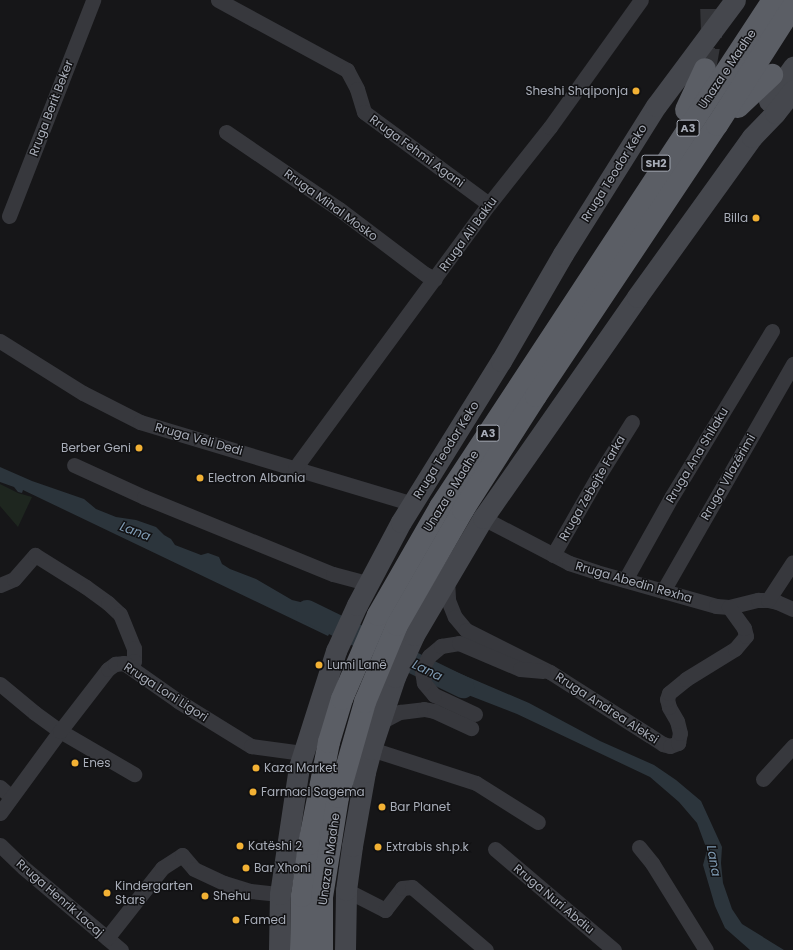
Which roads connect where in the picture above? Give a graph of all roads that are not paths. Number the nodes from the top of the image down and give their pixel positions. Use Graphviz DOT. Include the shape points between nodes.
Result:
graph roads {
  1 [pos="93,0"];
  2 [pos="218,0"];
  3 [pos="641,0"];
  4 [pos="735,0"];
  5 [pos="747,0"];
  6 [pos="773,0"];
  7 [pos="793,6"];
  8 [pos="793,67"];
  9 [pos="705,69"];
  10 [pos="683,70"];
  11 [pos="772,76"];
  12 [pos="793,90"];
  13 [pos="717,125"];
  14 [pos="226,132"];
  15 [pos="752,137"];
  16 [pos="489,204"];
  17 [pos="9,216"];
  18 [pos="604,255"];
  19 [pos="435,279"];
  20 [pos="772,331"];
  21 [pos="0,341"];
  22 [pos="793,364"];
  23 [pos="632,422"];
  24 [pos="74,465"];
  25 [pos="295,468"];
  26 [pos="413,504"];
  27 [pos="483,518"];
  28 [pos="553,555"];
  29 [pos="793,562"];
  30 [pos="447,579"];
  31 [pos="625,580"];
  32 [pos="367,583"];
  33 [pos="0,585"];
  34 [pos="663,591"];
  35 [pos="768,600"];
  36 [pos="729,607"];
  37 [pos="793,609"];
  38 [pos="406,630"];
  39 [pos="132,668"];
  40 [pos="377,669"];
  41 [pos="550,672"];
  42 [pos="0,684"];
  43 [pos="379,724"];
  44 [pos="60,731"];
  45 [pos="793,746"];
  46 [pos="371,749"];
  47 [pos="295,752"];
  48 [pos="134,774"];
  49 [pos="763,779"];
  50 [pos="0,787"];
  51 [pos="12,797"];
  52 [pos="0,812"];
  53 [pos="538,822"];
  54 [pos="0,845"];
  55 [pos="639,847"];
  56 [pos="494,849"];
  57 [pos="346,890"];
  58 [pos="280,894"];
  59 [pos="107,938"];
  60 [pos="121,950"];
  61 [pos="279,950"];
  62 [pos="301,950"];
  63 [pos="322,950"];
  64 [pos="345,950"];
  65 [pos="486,950"];
  66 [pos="614,950"];
  67 [pos="706,950"];
  1 -- 17 [label="street, Rruga Berit Beker"];
  2 -- 16 [label="street, Rruga Fehmi Agani" via="347,70 357,89 364,112"];
  3 -- 16 [label="street, Rruga Ali Bakiu" via="550,127"];
  4 -- 10 [label="main road, Rruga Teodor Keko"];
  5 -- 10 [label="main road" via="700,63"];
  6 -- 18 [label="highway, Unaza e Madhe / A3"];
  7 -- 13 [label="highway, Unaza e Madhe / A3"];
  8 -- 15 [label="main road" via="766,106"];
  9 -- 18 [label="highway, SH2" via="690,102"];
  10 -- 26 [label="main road, Rruga Teodor Keko" via="656,106 563,254"];
  11 -- 13 [label="highway"];
  12 -- 15 [label="main road"];
  13 -- 38 [label="highway, Unaza e Madhe / A3" via="527,409 463,510"];
  14 -- 19 [label="street, Rruga Mihal Mosko"];
  15 -- 27 [label="main road" via="636,297"];
  16 -- 19 [label="street, Rruga Ali Bakiu"];
  18 -- 40 [label="highway, Unaza e Madhe / A3" via="440,507 378,615"];
  19 -- 25 [label="street, Rruga Ali Bakiu"];
  20 -- 31 [label="street, Rruga Ana Shllaku" via="672,496"];
  21 -- 25 [label="street, Rruga Veli Dedi" via="83,392 140,422"];
  22 -- 34 [label="street, Rruga Vllazërimi"];
  23 -- 28 [label="street, Rruga Zebejte Farka"];
  24 -- 32 [label="street" via="144,497 333,574"];
  25 -- 26 [label="street, Rruga Veli Dedi"];
  26 -- 32 [label="main road, Rruga Teodor Keko"];
  27 -- 28 [label="street, Rruga Abedin Rexha"];
  27 -- 30 [label="main road"];
  28 -- 31 [label="street, Rruga Abedin Rexha" via="569,563"];
  29 -- 35 [label="street"];
  30 -- 38 [label="main road"];
  30 -- 41 [label="street, Rruga Andrea Aleksi" via="448,600 455,617 466,630"];
  31 -- 34 [label="street, Rruga Abedin Rexha"];
  32 -- 47 [label="main road, Rruga Teodor Keko"];
  33 -- 39 [label="street" via="14,579 35,555 103,599 120,614 134,648"];
  34 -- 36 [label="street, Rruga Abedin Rexha" via="716,606"];
  35 -- 36 [label="street, Rruga Abedin Rexha"];
  35 -- 37 [label="street, Rruga Abedin Rexha"];
  36 -- 41 [label="street, Rruga Andrea Aleksi" via="744,628 746,636 735,649 686,679 669,693 669,707 680,733 678,743 670,746 662,744"];
  38 -- 40 [label="highway, Unaza e Madhe / A3"];
  39 -- 44 [label="street, Rruga Loni Ligori" via="124,663 115,664 108,669"];
  39 -- 47 [label="street, Rruga Loni Ligori" via="178,701 251,746"];
  40 -- 43 [label="main road"];
  40 -- 62 [label="highway, Unaza e Madhe / A3" via="342,699 329,742 317,796 302,896"];
  40 -- 63 [label="highway, Unaza e Madhe / A3" via="352,744 338,797 322,897"];
  41 -- 43 [label="street" via="520,669 459,644 441,646 425,663 422,672 424,683 438,697 473,721 424,709 400,712"];
  42 -- 44 [label="street" via="35,714"];
  43 -- 46 [label="main road"];
  44 -- 48 [label="street"];
  44 -- 51 [label="street, Rruga Loni Ligori"];
  45 -- 49 [label="street"];
  46 -- 53 [label="street" via="476,783"];
  46 -- 57 [label="main road"];
  47 -- 58 [label="main road, Rruga Teodor Keko" via="295,784"];
  50 -- 51 [label="street"];
  51 -- 52 [label="street, Rruga Loni Ligori"];
  54 -- 59 [label="street, Rruga Henrik Lacaj"];
  55 -- 67 [label="street" via="652,863"];
  56 -- 66 [label="street, Rruga Nuri Abdiu"];
  57 -- 64 [label="main road"];
  57 -- 65 [label="street" via="385,910 402,888 412,886"];
  58 -- 59 [label="street" via="250,891 218,881 194,869 182,855 162,868"];
  58 -- 61 [label="main road, Rruga Teodor Keko"];
  59 -- 60 [label="street, Rruga Henrik Lacaj"];
}
